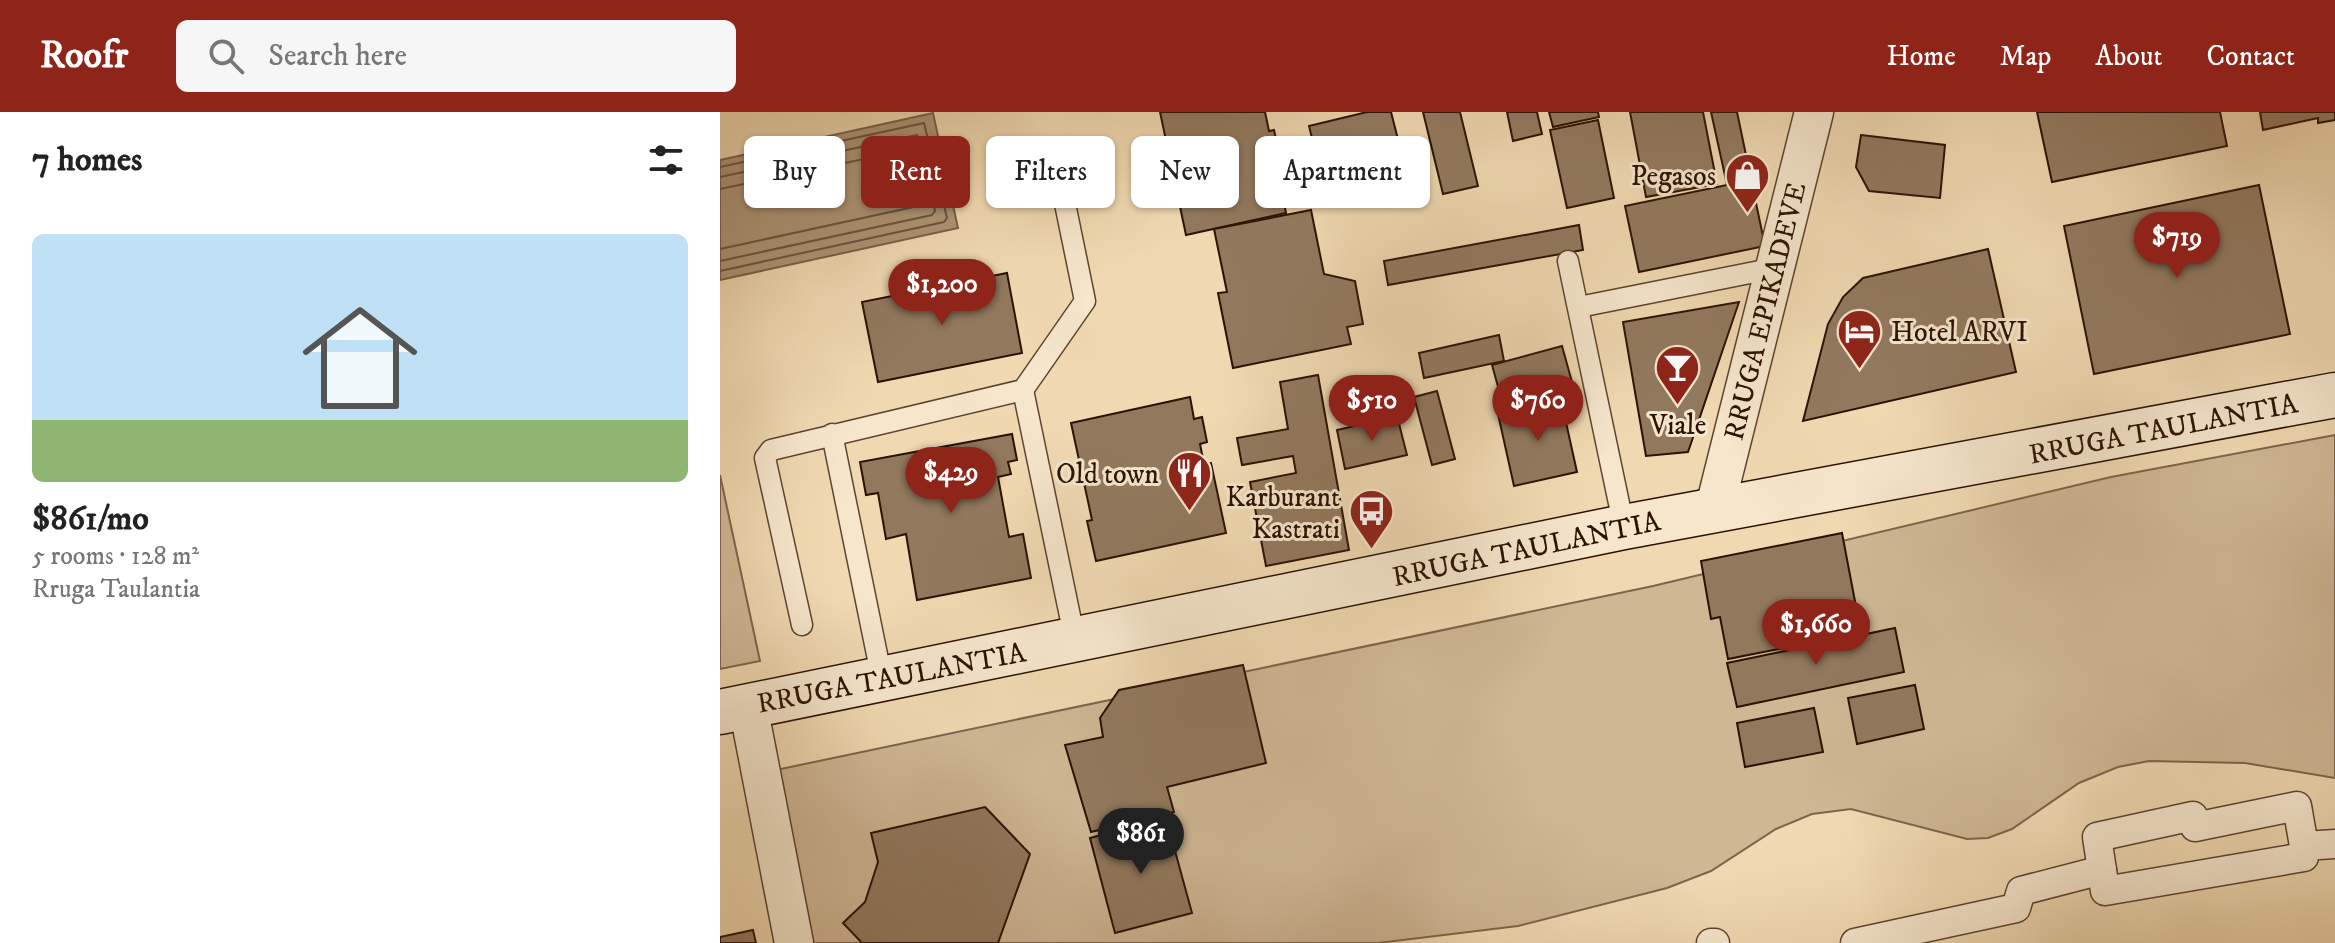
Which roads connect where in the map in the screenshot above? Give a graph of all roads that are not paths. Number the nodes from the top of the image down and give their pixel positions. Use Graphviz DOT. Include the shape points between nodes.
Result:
graph roads {
  1 [pos="1814,112"];
  2 [pos="1066,208"];
  3 [pos="1568,261"];
  4 [pos="1775,268"];
  5 [pos="1579,307"];
  6 [pos="1023,390"];
  7 [pos="2335,395"];
  8 [pos="832,434"];
  9 [pos="1714,511"];
  10 [pos="1624,527"];
  11 [pos="802,625"];
  12 [pos="1075,640"];
  13 [pos="882,679"];
  14 [pos="734,709"];
  15 [pos="2335,844"];
  16 [pos="2304,846"];
  17 [pos="2102,870"];
  18 [pos="794,943"];
  19 [pos="1855,943"];
  1 -- 4 [label="street, RRUGA EPIKADEVE"];
  2 -- 6 [label="lane" via="1085,301"];
  3 -- 5 [label="lane"];
  4 -- 5 [label="lane"];
  4 -- 9 [label="street, RRUGA EPIKADEVE"];
  5 -- 10 [label="lane"];
  6 -- 8 [label="lane"];
  6 -- 12 [label="lane"];
  7 -- 9 [label="main road, RRUGA TAULANTIA"];
  8 -- 11 [label="lane" via="771,450 765,458"];
  8 -- 13 [label="lane"];
  9 -- 10 [label="main road, RRUGA TAULANTIA"];
  10 -- 12 [label="main road, RRUGA TAULANTIA"];
  12 -- 13 [label="main road, RRUGA TAULANTIA"];
  13 -- 14 [label="main road, RRUGA TAULANTIA"];
  14 -- 18 [label="street"];
  15 -- 16 [label="street"];
  16 -- 17 [label="street" via="2304,857 2105,891"];
  16 -- 17 [label="street" via="2297,806 2097,837"];
  17 -- 19 [label="street" via="2021,891 2016,908"];
}
